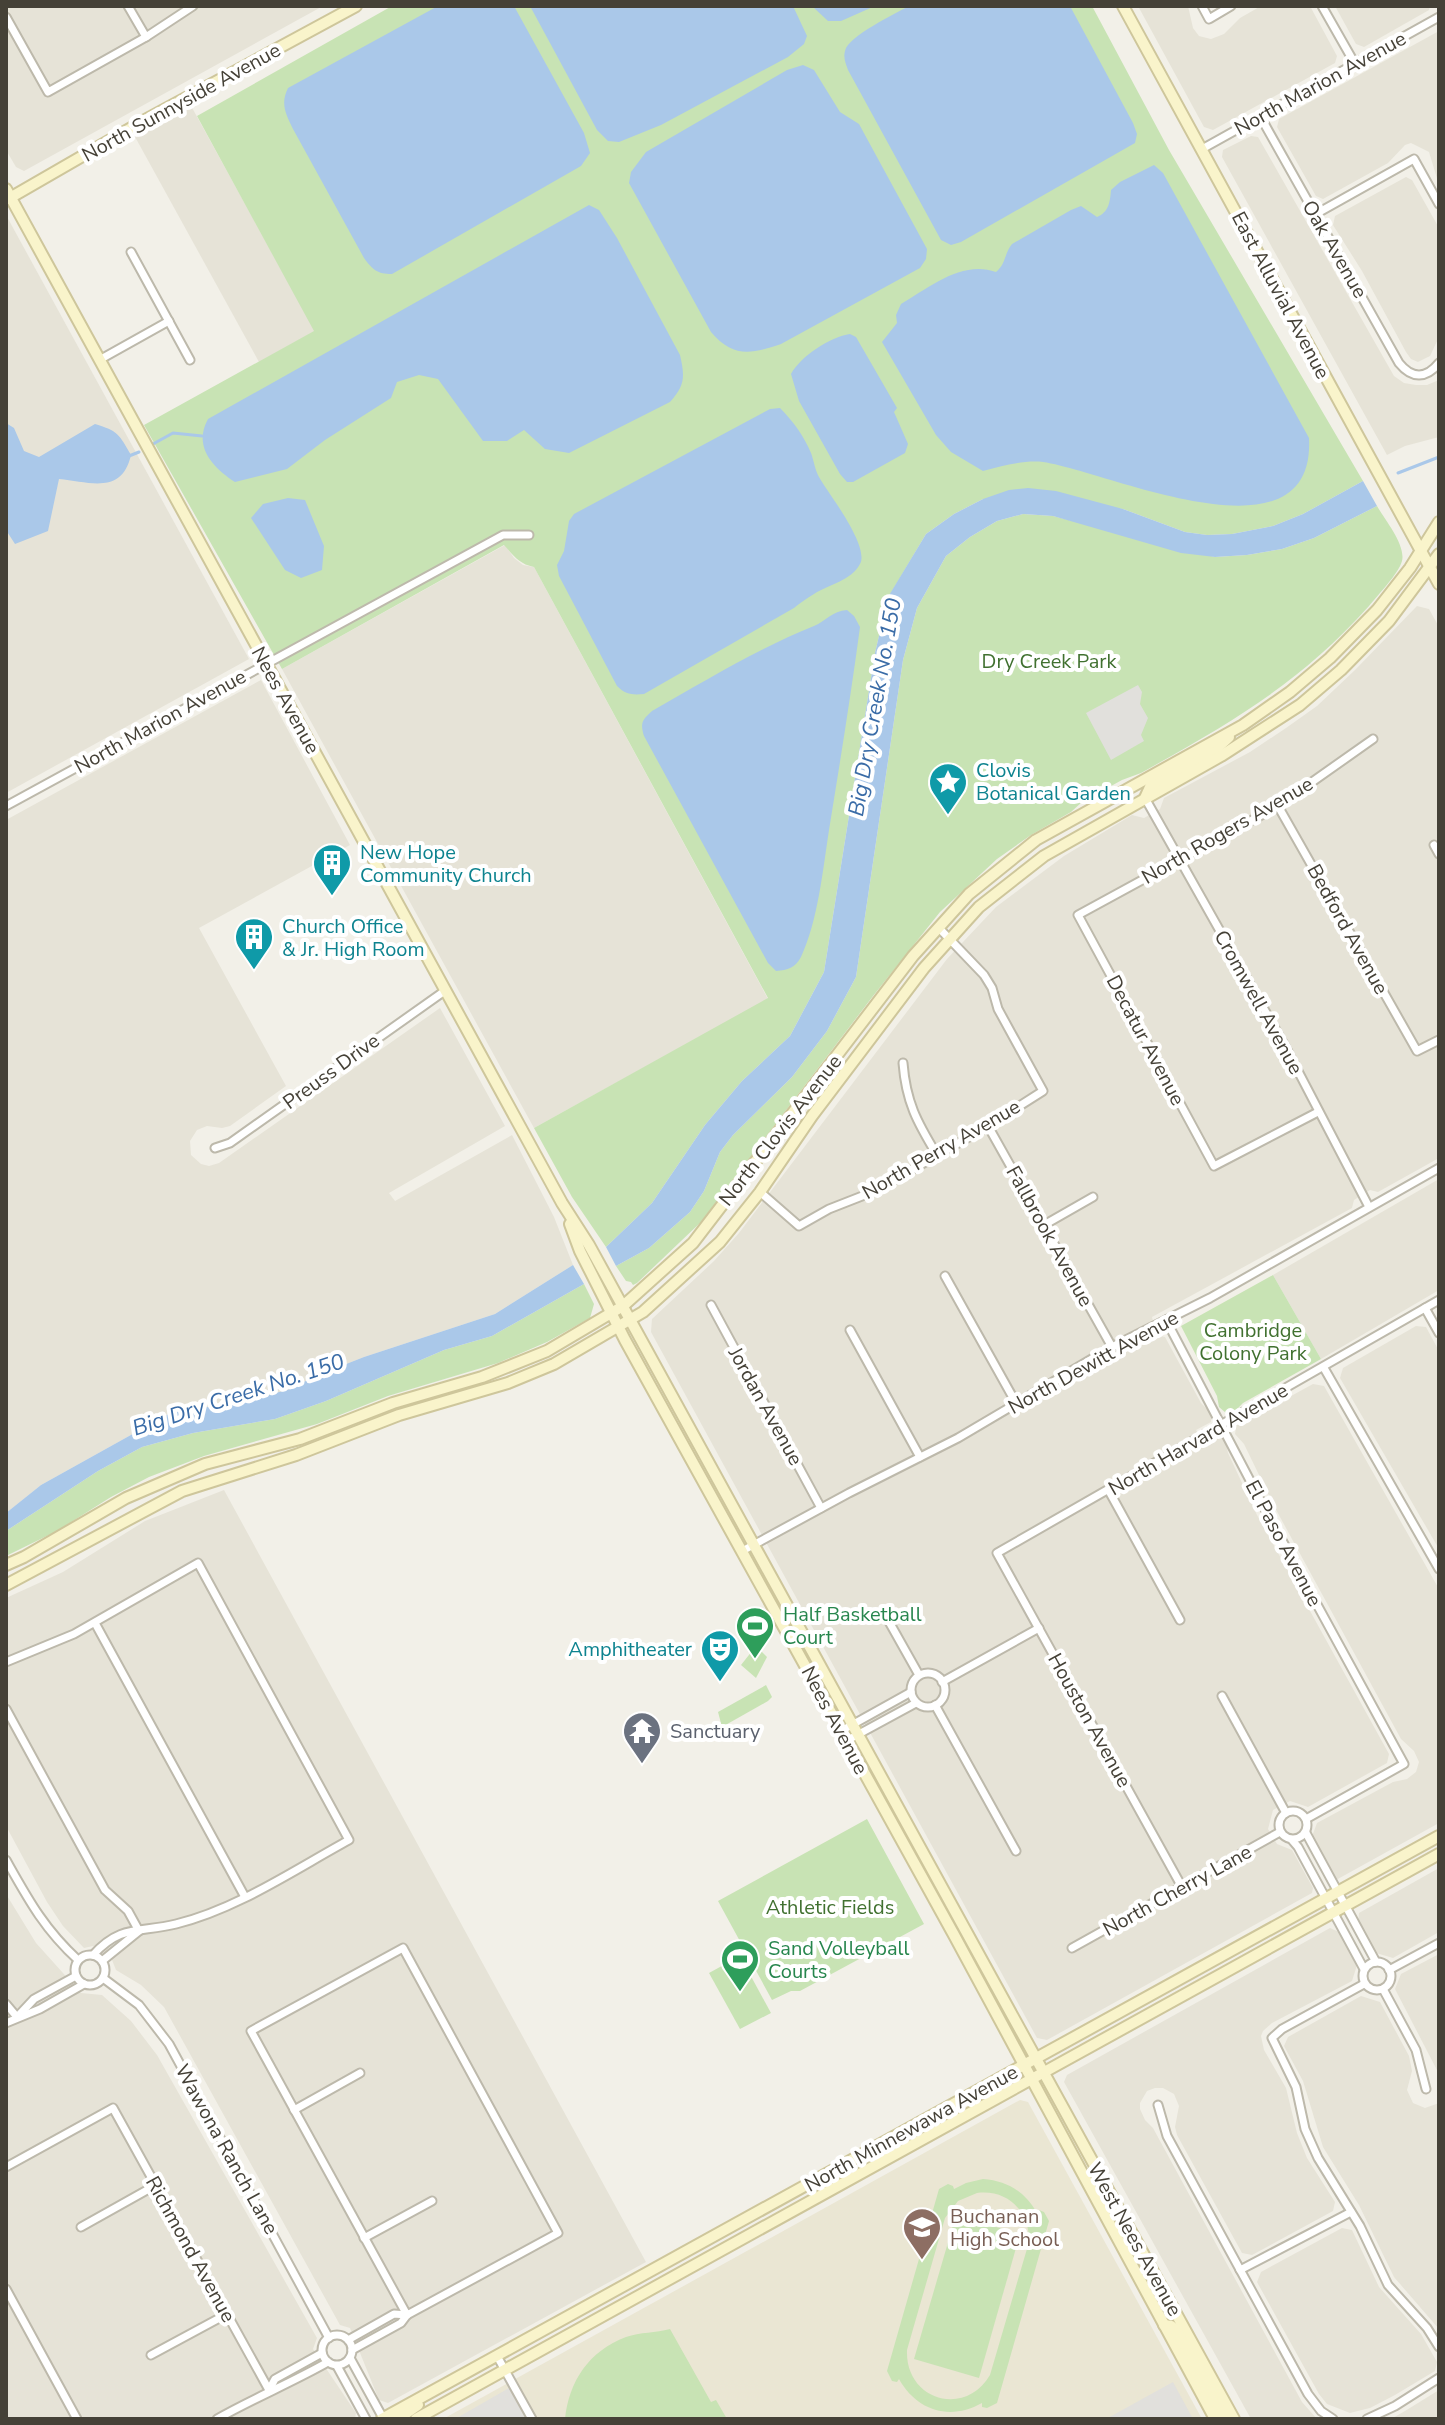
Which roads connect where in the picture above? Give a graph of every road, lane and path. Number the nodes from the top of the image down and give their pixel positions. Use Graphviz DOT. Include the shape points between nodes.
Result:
graph roads {
  1 [pos="128,6"];
  2 [pos="193,6"];
  3 [pos="356,6"];
  4 [pos="1123,6"];
  5 [pos="1202,6"];
  6 [pos="1231,6"];
  7 [pos="1322,6"];
  8 [pos="6,17"];
  9 [pos="1439,17"];
  10 [pos="146,37"];
  11 [pos="1355,64"];
  12 [pos="1260,116"];
  13 [pos="1202,149"];
  14 [pos="7,195"];
  15 [pos="1439,204"];
  16 [pos="1314,215"];
  17 [pos="131,252"];
  18 [pos="169,321"];
  19 [pos="101,359"];
  20 [pos="190,360"];
  21 [pos="1439,363"];
  22 [pos="1439,522"];
  23 [pos="529,535"];
  24 [pos="1421,552"];
  25 [pos="1439,554"];
  26 [pos="1430,568"];
  27 [pos="1439,584"];
  28 [pos="265,663"];
  29 [pos="1243,725"];
  30 [pos="1373,739"];
  31 [pos="1145,798"];
  32 [pos="6,806"];
  33 [pos="1278,806"];
  34 [pos="1434,845"];
  35 [pos="1439,854"];
  36 [pos="1177,859"];
  37 [pos="1078,915"];
  38 [pos="938,927"];
  39 [pos="949,939"];
  40 [pos="446,990"];
  41 [pos="1439,1040"];
  42 [pos="903,1063"];
  43 [pos="1318,1112"];
  44 [pos="988,1126"];
  45 [pos="215,1148"];
  46 [pos="937,1155"];
  47 [pos="1439,1168"];
  48 [pos="760,1192"];
  49 [pos="1093,1197"];
  50 [pos="562,1203"];
  51 [pos="1369,1207"];
  52 [pos="1044,1225"];
  53 [pos="945,1276"];
  54 [pos="1439,1300"];
  55 [pos="711,1305"];
  56 [pos="623,1306"];
  57 [pos="1425,1308"];
  58 [pos="612,1313"];
  59 [pos="630,1320"];
  60 [pos="1166,1320"];
  61 [pos="619,1328"];
  62 [pos="850,1330"];
  63 [pos="1439,1333"];
  64 [pos="1112,1347"];
  65 [pos="1324,1368"];
  66 [pos="1016,1403"];
  67 [pos="1221,1423"];
  68 [pos="920,1457"];
  69 [pos="1109,1491"];
  70 [pos="821,1508"];
  71 [pos="755,1545"];
  72 [pos="744,1550"];
  73 [pos="997,1553"];
  74 [pos="6,1565"];
  75 [pos="1439,1569"];
  76 [pos="6,1585"];
  77 [pos="883,1611"];
  78 [pos="1180,1620"];
  79 [pos="95,1623"];
  80 [pos="1039,1628"];
  81 [pos="6,1662"];
  82 [pos="919,1675"];
  83 [pos="942,1682"];
  84 [pos="911,1692"];
  85 [pos="1222,1696"];
  86 [pos="916,1703"];
  87 [pos="935,1705"];
  88 [pos="6,1709"];
  89 [pos="854,1730"];
  90 [pos="844,1736"];
  91 [pos="1286,1813"];
  92 [pos="1306,1819"];
  93 [pos="1280,1832"];
  94 [pos="1306,1833"];
  95 [pos="1439,1836"];
  96 [pos="1292,1840"];
  97 [pos="1016,1851"];
  98 [pos="1439,1854"];
  99 [pos="6,1860"];
  100 [pos="1182,1887"];
  101 [pos="1332,1896"];
  102 [pos="245,1897"];
  103 [pos="1339,1910"];
  104 [pos="139,1931"];
  105 [pos="1439,1943"];
  106 [pos="1072,1948"];
  107 [pos="93,1955"];
  108 [pos="78,1960"];
  109 [pos="102,1961"];
  110 [pos="1376,1962"];
  111 [pos="1364,1969"];
  112 [pos="1389,1970"];
  113 [pos="76,1976"];
  114 [pos="103,1978"];
  115 [pos="84,1984"];
  116 [pos="1364,1984"];
  117 [pos="1383,1989"];
  118 [pos="6,2004"];
  119 [pos="17,2017"];
  120 [pos="6,2023"];
  121 [pos="1037,2059"];
  122 [pos="1024,2066"];
  123 [pos="360,2073"];
  124 [pos="1045,2073"];
  125 [pos="1031,2080"];
  126 [pos="1426,2089"];
  127 [pos="1158,2105"];
  128 [pos="294,2110"];
  129 [pos="6,2167"];
  130 [pos="156,2185"];
  131 [pos="803,2187"];
  132 [pos="432,2201"];
  133 [pos="811,2202"];
  134 [pos="1351,2212"];
  135 [pos="81,2227"];
  136 [pos="364,2238"];
  137 [pos="1240,2270"];
  138 [pos="6,2289"];
  139 [pos="227,2314"];
  140 [pos="407,2315"];
  141 [pos="1164,2325"];
  142 [pos="329,2338"];
  143 [pos="348,2340"];
  144 [pos="1439,2347"];
  145 [pos="322,2353"];
  146 [pos="351,2354"];
  147 [pos="151,2355"];
  148 [pos="497,2356"];
  149 [pos="328,2362"];
  150 [pos="337,2366"];
  151 [pos="505,2370"];
  152 [pos="1439,2378"];
  153 [pos="438,2389"];
  154 [pos="269,2390"];
  155 [pos="77,2419"];
  156 [pos="217,2419"];
  157 [pos="366,2419"];
  158 [pos="382,2419"];
  159 [pos="398,2419"];
  160 [pos="416,2419"];
  161 [pos="532,2419"];
  162 [pos="1215,2419"];
  163 [pos="1225,2419"];
  164 [pos="1234,2419"];
  165 [pos="1333,2419"];
  166 [pos="1367,2419"];
  1 -- 10 [label="street"];
  2 -- 10 [label="street"];
  3 -- 14 [label="main road, North Sunnyside Avenue"];
  4 -- 13 [label="main road, East Alluvial Avenue"];
  5 -- 6 [label="street" via="1209,19"];
  7 -- 11 [label="street"];
  8 -- 10 [label="street" via="48,92"];
  9 -- 11 [label="street, North Marion Avenue"];
  11 -- 12 [label="street, North Marion Avenue"];
  12 -- 13 [label="street, North Marion Avenue"];
  12 -- 16 [label="street, Oak Avenue"];
  13 -- 24 [label="main road, East Alluvial Avenue"];
  14 -- 19 [label="main road, Nees Avenue"];
  15 -- 16 [label="street" via="1414,159"];
  16 -- 21 [label="street, Oak Avenue" via="1399,363 1415,376 1431,372"];
  17 -- 18 [label="street"];
  18 -- 19 [label="street"];
  18 -- 20 [label="street"];
  19 -- 28 [label="main road, Nees Avenue"];
  22 -- 24 [label="main road, North Clovis Avenue"];
  23 -- 28 [label="street, North Marion Avenue" via="503,535"];
  24 -- 26 [label="main road, East Alluvial Avenue"];
  24 -- 29 [label="main road, North Clovis Avenue" via="1377,610 1330,658"];
  25 -- 26 [label="main road, North Clovis Avenue"];
  26 -- 27 [label="main road, East Alluvial Avenue"];
  26 -- 31 [label="main road, North Clovis Avenue" via="1389,621 1300,705"];
  28 -- 32 [label="street, North Marion Avenue"];
  28 -- 40 [label="main road, Nees Avenue"];
  29 -- 31 [label="main road" via="1217,748 1150,787"];
  29 -- 38 [label="main road, North Clovis Avenue" via="1036,840 969,894"];
  30 -- 33 [label="street, North Rogers Avenue"];
  31 -- 36 [label="street, Cromwell Avenue"];
  31 -- 39 [label="main road, North Clovis Avenue" via="1044,856 979,907"];
  33 -- 36 [label="street, North Rogers Avenue"];
  33 -- 41 [label="street, Bedford Avenue" via="1417,1051"];
  34 -- 35 [label="street"];
  36 -- 37 [label="street, North Rogers Avenue"];
  36 -- 43 [label="street, Cromwell Avenue"];
  37 -- 43 [label="street, Decatur Avenue" via="1214,1166"];
  38 -- 39 [label="street"];
  38 -- 56 [label="main road, North Clovis Avenue" via="693,1243"];
  39 -- 44 [label="street, North Perry Avenue" via="984,975 1043,1091"];
  39 -- 48 [label="main road, North Clovis Avenue"];
  40 -- 45 [label="street, Preuss Drive" via="230,1143"];
  40 -- 50 [label="main road, Nees Avenue"];
  42 -- 46 [label="street" via="913,1114"];
  43 -- 51 [label="street, Cromwell Avenue"];
  44 -- 46 [label="street, North Perry Avenue"];
  44 -- 52 [label="street, Fallbrook Avenue"];
  46 -- 48 [label="street, North Perry Avenue" via="799,1226"];
  47 -- 51 [label="street, North Dewitt Avenue"];
  48 -- 59 [label="main road, North Clovis Avenue" via="720,1242"];
  49 -- 52 [label="street"];
  50 -- 56 [label="main road, Nees Avenue"];
  50 -- 58 [label="main road, Nees Avenue"];
  51 -- 60 [label="street, North Dewitt Avenue"];
  52 -- 64 [label="street, Fallbrook Avenue"];
  53 -- 66 [label="street"];
  54 -- 57 [label="street, North Harvard Avenue"];
  55 -- 70 [label="street, Jordan Avenue"];
  56 -- 58 [label="main road, North Clovis Avenue"];
  56 -- 59 [label="main road, Nees Avenue"];
  57 -- 63 [label="street"];
  57 -- 65 [label="street, North Harvard Avenue"];
  58 -- 61 [label="main road, Nees Avenue"];
  58 -- 74 [label="main road, North Clovis Avenue" via="547,1351 482,1377 393,1403 300,1439 205,1464 126,1498"];
  59 -- 61 [label="main road, North Clovis Avenue"];
  59 -- 71 [label="main road, Nees Avenue"];
  60 -- 64 [label="street, North Dewitt Avenue"];
  60 -- 67 [label="street, El Paso Avenue"];
  61 -- 72 [label="main road, Nees Avenue"];
  61 -- 76 [label="main road, North Clovis Avenue" via="508,1383 182,1491"];
  62 -- 68 [label="street"];
  64 -- 66 [label="street, North Dewitt Avenue"];
  65 -- 67 [label="street, North Harvard Avenue"];
  65 -- 75 [label="street"];
  66 -- 68 [label="street, North Dewitt Avenue"];
  67 -- 69 [label="street, North Harvard Avenue"];
  67 -- 92 [label="street, El Paso Avenue" via="1404,1764"];
  68 -- 70 [label="street, North Dewitt Avenue"];
  69 -- 73 [label="street, North Harvard Avenue"];
  69 -- 78 [label="street"];
  70 -- 71 [label="street, North Dewitt Avenue"];
  71 -- 72 [label="street, North Dewitt Avenue"];
  71 -- 89 [label="main road, Nees Avenue"];
  72 -- 90 [label="main road, Nees Avenue"];
  73 -- 80 [label="street, Houston Avenue"];
  77 -- 82 [label="street"];
  79 -- 81 [label="street"];
  79 -- 102 [label="street"];
  79 -- 102 [label="street" via="198,1563 349,1840"];
  80 -- 83 [label="street"];
  80 -- 100 [label="street, Houston Avenue"];
  82 -- 83 [label="street" via="932,1674"];
  82 -- 84 [label="street"];
  83 -- 87 [label="street" via="944,1695"];
  84 -- 86 [label="street"];
  84 -- 89 [label="street"];
  85 -- 91 [label="street"];
  86 -- 87 [label="street"];
  86 -- 89 [label="street"];
  87 -- 97 [label="street"];
  88 -- 104 [label="street" via="105,1890 128,1911"];
  89 -- 90 [label="street"];
  89 -- 121 [label="main road, Nees Avenue"];
  90 -- 122 [label="main road, Nees Avenue"];
  91 -- 92 [label="street" via="1296,1811"];
  91 -- 93 [label="street"];
  92 -- 94 [label="street"];
  93 -- 96 [label="street"];
  93 -- 100 [label="street, North Cherry Lane"];
  94 -- 96 [label="street"];
  94 -- 101 [label="street"];
  95 -- 101 [label="main road, North Minnewawa Avenue"];
  96 -- 101 [label="street"];
  98 -- 103 [label="main road, North Minnewawa Avenue"];
  99 -- 108 [label="street" via="41,1922"];
  100 -- 106 [label="street, North Cherry Lane"];
  101 -- 103 [label="street"];
  101 -- 121 [label="main road, North Minnewawa Avenue"];
  102 -- 104 [label="street" via="190,1920"];
  103 -- 110 [label="street"];
  103 -- 111 [label="street"];
  103 -- 124 [label="main road, North Minnewawa Avenue"];
  104 -- 107 [label="street" via="117,1934"];
  104 -- 109 [label="street"];
  105 -- 112 [label="street"];
  107 -- 108 [label="street"];
  107 -- 109 [label="street"];
  108 -- 113 [label="street"];
  109 -- 114 [label="street"];
  110 -- 111 [label="street"];
  110 -- 112 [label="street"];
  111 -- 116 [label="street"];
  112 -- 117 [label="street" via="1390,1981"];
  113 -- 115 [label="street"];
  113 -- 119 [label="street" via="34,1999"];
  114 -- 115 [label="street"];
  114 -- 142 [label="street, Wawona Ranch Lane" via="139,2005 169,2044"];
  115 -- 119 [label="street"];
  116 -- 117 [label="street"];
  116 -- 134 [label="street" via="1272,2038 1296,2087 1310,2143"];
  117 -- 126 [label="street" via="1416,2050"];
  118 -- 119 [label="street"];
  119 -- 120 [label="street"];
  121 -- 122 [label="main road, North Minnewawa Avenue"];
  121 -- 124 [label="main road, West Nees Avenue"];
  122 -- 125 [label="main road, West Nees Avenue"];
  122 -- 131 [label="main road, North Minnewawa Avenue"];
  123 -- 128 [label="street"];
  124 -- 125 [label="main road, North Minnewawa Avenue"];
  124 -- 164 [label="main road, West Nees Avenue"];
  125 -- 133 [label="main road, North Minnewawa Avenue"];
  125 -- 141 [label="main road, West Nees Avenue"];
  127 -- 137 [label="street" via="1167,2136"];
  128 -- 136 [label="street"];
  128 -- 140 [label="street" via="251,2031 403,1948 558,2233"];
  129 -- 130 [label="street, Richmond Avenue" via="113,2108"];
  130 -- 135 [label="street"];
  130 -- 139 [label="street, Richmond Avenue"];
  131 -- 133 [label="main road"];
  131 -- 148 [label="main road, North Minnewawa Avenue"];
  132 -- 136 [label="street"];
  133 -- 151 [label="main road, North Minnewawa Avenue"];
  134 -- 137 [label="street"];
  134 -- 144 [label="street" via="1388,2285"];
  136 -- 140 [label="street"];
  137 -- 165 [label="street" via="1308,2394"];
  138 -- 155 [label="street"];
  139 -- 147 [label="street"];
  139 -- 154 [label="street, Richmond Avenue"];
  140 -- 143 [label="street" via="394,2314"];
  140 -- 146 [label="street"];
  141 -- 162 [label="main road, West Nees Avenue"];
  141 -- 163 [label="main road" via="1176,2330"];
  142 -- 143 [label="street"];
  142 -- 145 [label="street"];
  143 -- 146 [label="street"];
  145 -- 149 [label="street"];
  145 -- 154 [label="street" via="275,2379"];
  146 -- 150 [label="street"];
  146 -- 158 [label="street"];
  148 -- 151 [label="street"];
  148 -- 153 [label="main road, North Minnewawa Avenue"];
  149 -- 150 [label="street"];
  149 -- 154 [label="street"];
  150 -- 157 [label="street"];
  151 -- 160 [label="main road, North Minnewawa Avenue"];
  151 -- 161 [label="street"];
  152 -- 166 [label="street"];
  153 -- 158 [label="main road, North Minnewawa Avenue"];
  153 -- 159 [label="main road"];
  154 -- 156 [label="street"];
}
